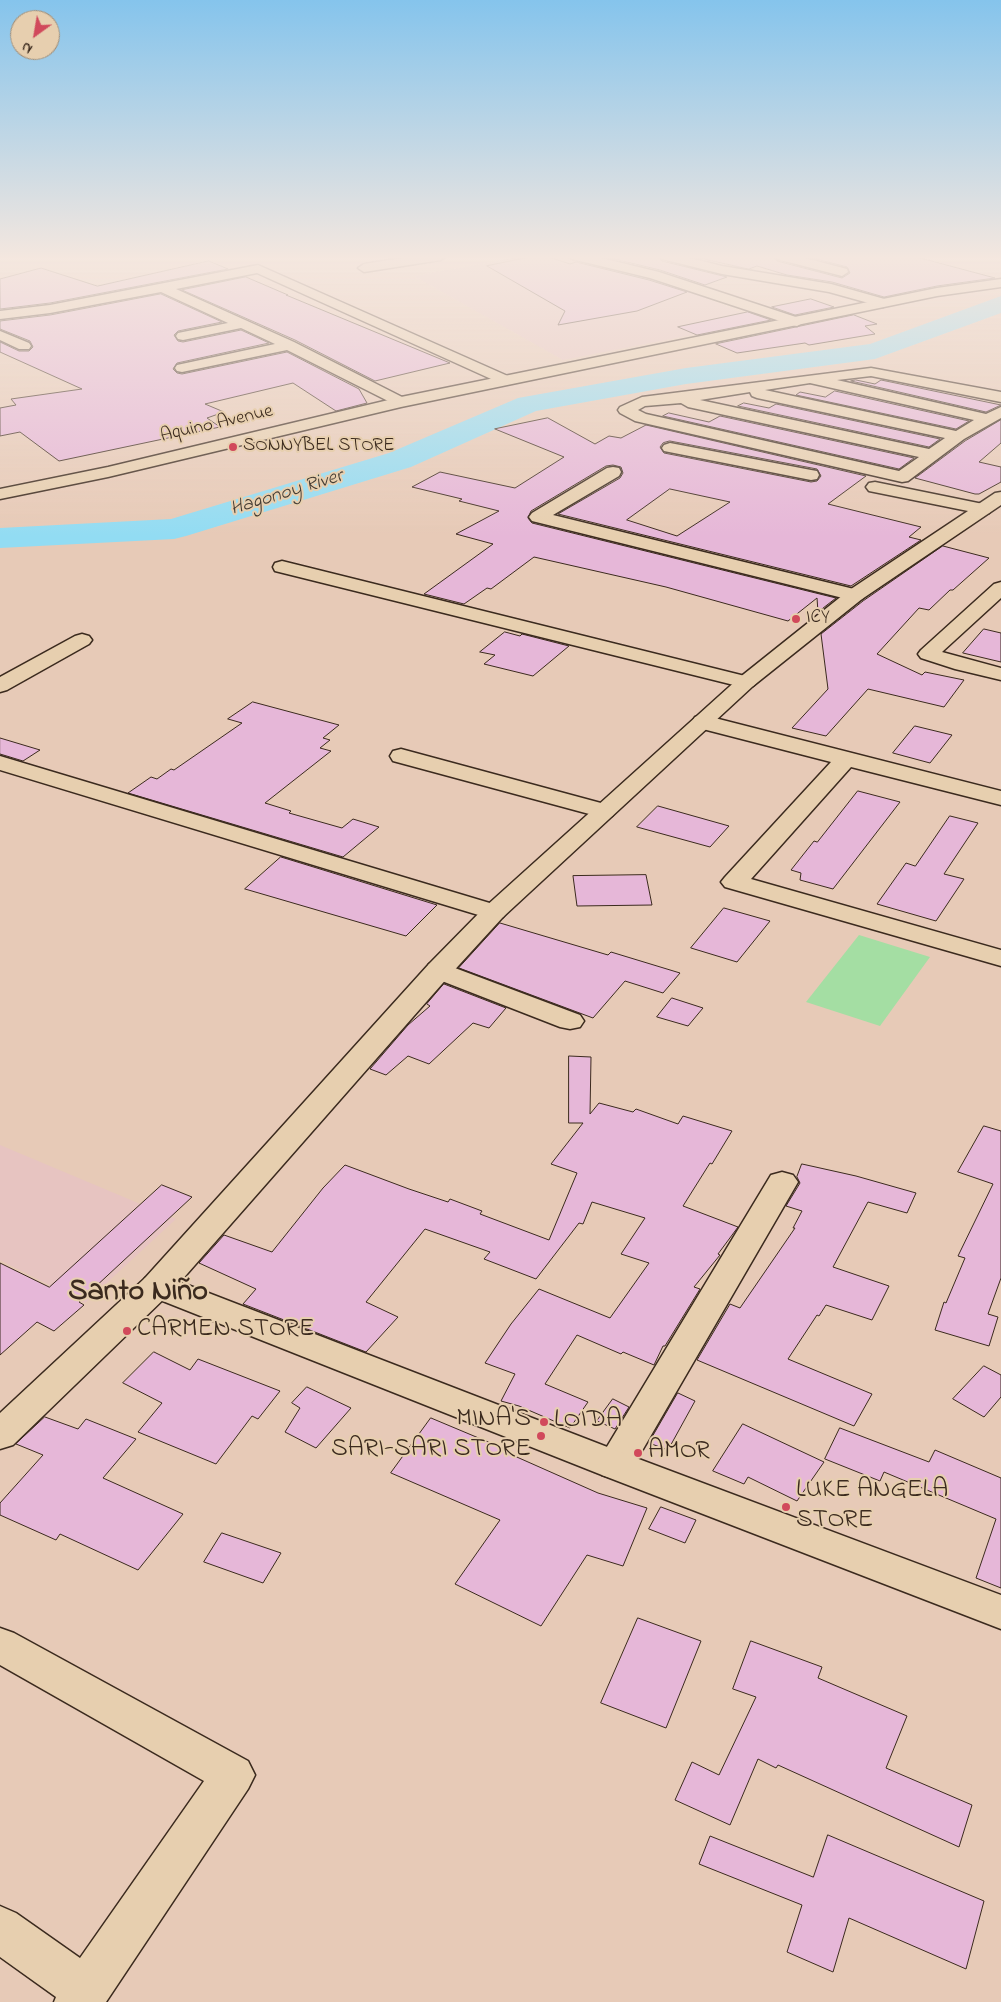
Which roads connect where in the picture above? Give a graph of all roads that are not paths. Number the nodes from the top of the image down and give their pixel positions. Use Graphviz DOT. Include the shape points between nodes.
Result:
graph roads {
  1 [pos="268,349"];
  2 [pos="298,349"];
  3 [pos="437,349"];
  4 [pos="659,349"];
  5 [pos="182,368"];
  6 [pos="810,379"];
  7 [pos="505,380"];
  8 [pos="736,389"];
  9 [pos="1001,397"];
  10 [pos="674,399"];
  11 [pos="401,402"];
  12 [pos="995,416"];
  13 [pos="958,436"];
  14 [pos="670,448"];
  15 [pos="933,456"];
  16 [pos="613,472"];
  17 [pos="902,477"];
  18 [pos="831,479"];
  19 [pos="860,484"];
  20 [pos="879,488"];
  21 [pos="0,494"];
  22 [pos="992,503"];
  23 [pos="282,567"];
  24 [pos="1001,588"];
  25 [pos="855,595"];
  26 [pos="82,640"];
  27 [pos="1001,674"];
  28 [pos="746,682"];
  29 [pos="0,686"];
  30 [pos="703,722"];
  31 [pos="401,756"];
  32 [pos="846,759"];
  33 [pos="0,764"];
  34 [pos="1001,798"];
  35 [pos="604,811"];
  36 [pos="494,912"];
  37 [pos="1001,958"];
  38 [pos="438,970"];
  39 [pos="570,1021"];
  40 [pos="782,1182"];
  41 [pos="157,1286"];
  42 [pos="0,1435"];
  43 [pos="615,1465"];
  44 [pos="1001,1612"];
  45 [pos="0,1645"];
  46 [pos="0,1929"];
  47 [pos="83,1996"];
  1 -- 5 [label="street"];
  2 -- 11 [label="street"];
  3 -- 7 [label="street"];
  4 -- 7 [label="street, Aquino Avenue"];
  6 -- 8 [label="street"];
  6 -- 9 [label="street" via="871,372"];
  6 -- 12 [label="street"];
  7 -- 11 [label="street, Aquino Avenue"];
  8 -- 10 [label="street"];
  8 -- 13 [label="street"];
  10 -- 15 [label="street"];
  10 -- 17 [label="street" via="642,402 626,410 641,418"];
  11 -- 21 [label="street, Aquino Avenue" via="108,472"];
  12 -- 13 [label="street"];
  13 -- 15 [label="street"];
  14 -- 18 [label="street"];
  15 -- 17 [label="street"];
  16 -- 25 [label="street" via="538,517"];
  17 -- 20 [label="street"];
  19 -- 20 [label="street"];
  20 -- 22 [label="street"];
  22 -- 25 [label="street"];
  23 -- 28 [label="street"];
  24 -- 27 [label="street" via="928,654"];
  25 -- 28 [label="street"];
  26 -- 29 [label="street"];
  28 -- 30 [label="street"];
  30 -- 32 [label="street"];
  30 -- 35 [label="street"];
  31 -- 35 [label="street"];
  32 -- 34 [label="street"];
  32 -- 37 [label="street" via="734,882"];
  33 -- 36 [label="street"];
  35 -- 36 [label="street"];
  36 -- 38 [label="street"];
  38 -- 39 [label="street"];
  38 -- 41 [label="street"];
  40 -- 43 [label="street"];
  41 -- 42 [label="street"];
  41 -- 43 [label="street"];
  43 -- 44 [label="street"];
  45 -- 47 [label="street" via="233,1775"];
  46 -- 47 [label="street"];
}
